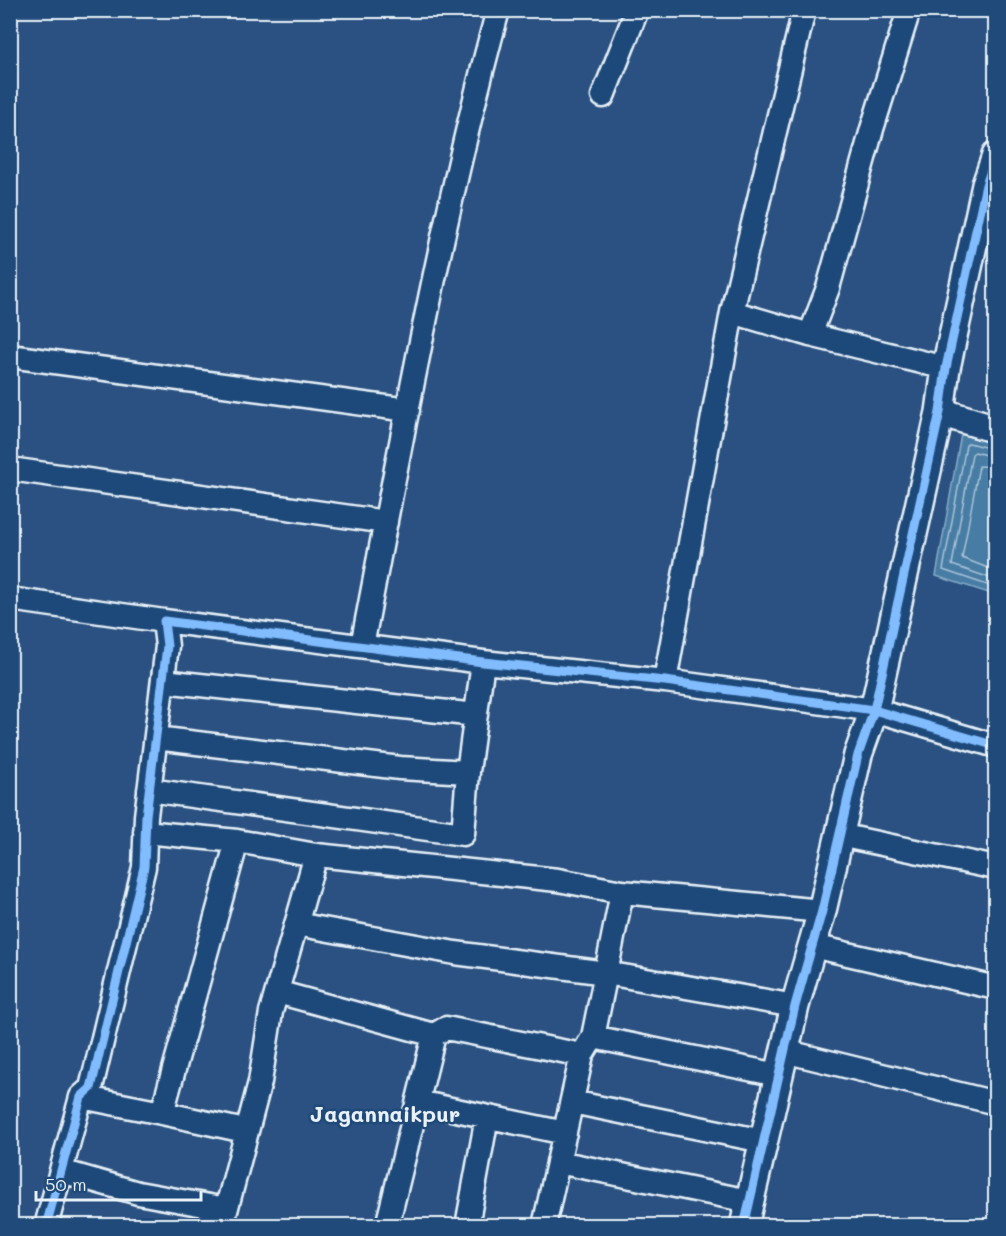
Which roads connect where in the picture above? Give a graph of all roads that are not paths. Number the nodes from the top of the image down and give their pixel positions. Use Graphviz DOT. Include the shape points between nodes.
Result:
graph roads {
  1 [pos="498,10"];
  2 [pos="637,10"];
  3 [pos="804,10"];
  4 [pos="909,10"];
  5 [pos="603,96"];
  6 [pos="996,156"];
  7 [pos="991,187"];
  8 [pos="732,312"];
  9 [pos="810,335"];
  10 [pos="10,356"];
  11 [pos="946,368"];
  12 [pos="408,410"];
  13 [pos="940,412"];
  14 [pos="996,429"];
  15 [pos="10,469"];
  16 [pos="386,522"];
  17 [pos="10,599"];
  18 [pos="165,621"];
  19 [pos="362,646"];
  20 [pos="483,662"];
  21 [pos="163,681"];
  22 [pos="665,681"];
  23 [pos="874,710"];
  24 [pos="476,715"];
  25 [pos="156,738"];
  26 [pos="996,746"];
  27 [pos="468,772"];
  28 [pos="149,790"];
  29 [pos="145,832"];
  30 [pos="839,835"];
  31 [pos="237,842"];
  32 [pos="316,855"];
  33 [pos="996,868"];
  34 [pos="622,892"];
  35 [pos="822,911"];
  36 [pos="296,924"];
  37 [pos="813,946"];
  38 [pos="606,973"];
  39 [pos="996,988"];
  40 [pos="277,992"];
  41 [pos="795,1006"];
  42 [pos="434,1035"];
  43 [pos="587,1046"];
  44 [pos="781,1064"];
  45 [pos="81,1097"];
  46 [pos="418,1102"];
  47 [pos="572,1102"];
  48 [pos="996,1103"];
  49 [pos="162,1113"];
  50 [pos="487,1117"];
  51 [pos="245,1131"];
  52 [pos="565,1133"];
  53 [pos="763,1141"];
  54 [pos="558,1162"];
  55 [pos="61,1171"];
  56 [pos="746,1213"];
  57 [pos="224,1217"];
  58 [pos="46,1226"];
  59 [pos="387,1226"];
  60 [pos="467,1226"];
  61 [pos="544,1226"];
  1 -- 12 [label="street" via="437,257"];
  2 -- 5 [label="street"];
  3 -- 8 [label="street"];
  4 -- 9 [label="street" via="828,288"];
  6 -- 7 [label="street"];
  7 -- 11 [label="street"];
  8 -- 9 [label="street"];
  8 -- 22 [label="street"];
  9 -- 11 [label="street"];
  10 -- 12 [label="street"];
  11 -- 13 [label="street"];
  12 -- 16 [label="street"];
  13 -- 14 [label="street"];
  13 -- 23 [label="street"];
  15 -- 16 [label="street"];
  16 -- 19 [label="street"];
  17 -- 18 [label="street"];
  18 -- 19 [label="street"];
  18 -- 21 [label="street"];
  19 -- 20 [label="street"];
  20 -- 22 [label="street"];
  20 -- 24 [label="street"];
  21 -- 24 [label="street"];
  21 -- 25 [label="street"];
  22 -- 23 [label="street"];
  23 -- 26 [label="street"];
  23 -- 30 [label="street" via="858,754"];
  24 -- 27 [label="street"];
  25 -- 27 [label="street" via="400,768"];
  25 -- 28 [label="street"];
  27 -- 28 [label="street" via="463,834"];
  28 -- 29 [label="street"];
  29 -- 31 [label="street"];
  29 -- 45 [label="street" via="144,867 91,1088"];
  30 -- 33 [label="street"];
  30 -- 35 [label="street"];
  31 -- 32 [label="street"];
  31 -- 49 [label="street"];
  32 -- 34 [label="street" via="558,880"];
  32 -- 36 [label="street"];
  34 -- 35 [label="street"];
  34 -- 38 [label="street"];
  35 -- 37 [label="street"];
  36 -- 38 [label="street" via="455,953"];
  36 -- 40 [label="street"];
  37 -- 39 [label="street"];
  37 -- 41 [label="street"];
  38 -- 41 [label="street"];
  38 -- 43 [label="street"];
  40 -- 42 [label="street"];
  40 -- 51 [label="street" via="260,1082"];
  41 -- 44 [label="street"];
  42 -- 43 [label="street" via="446,1028"];
  42 -- 46 [label="street"];
  43 -- 44 [label="street"];
  43 -- 47 [label="street"];
  44 -- 48 [label="street"];
  44 -- 53 [label="street"];
  45 -- 49 [label="street"];
  45 -- 55 [label="street"];
  46 -- 50 [label="street"];
  46 -- 59 [label="street"];
  47 -- 52 [label="street"];
  47 -- 53 [label="street"];
  49 -- 51 [label="street"];
  50 -- 52 [label="street"];
  50 -- 60 [label="street"];
  51 -- 57 [label="street"];
  52 -- 54 [label="street"];
  53 -- 56 [label="street"];
  54 -- 56 [label="street"];
  54 -- 61 [label="street"];
  55 -- 57 [label="street"];
  55 -- 58 [label="street"];
}
